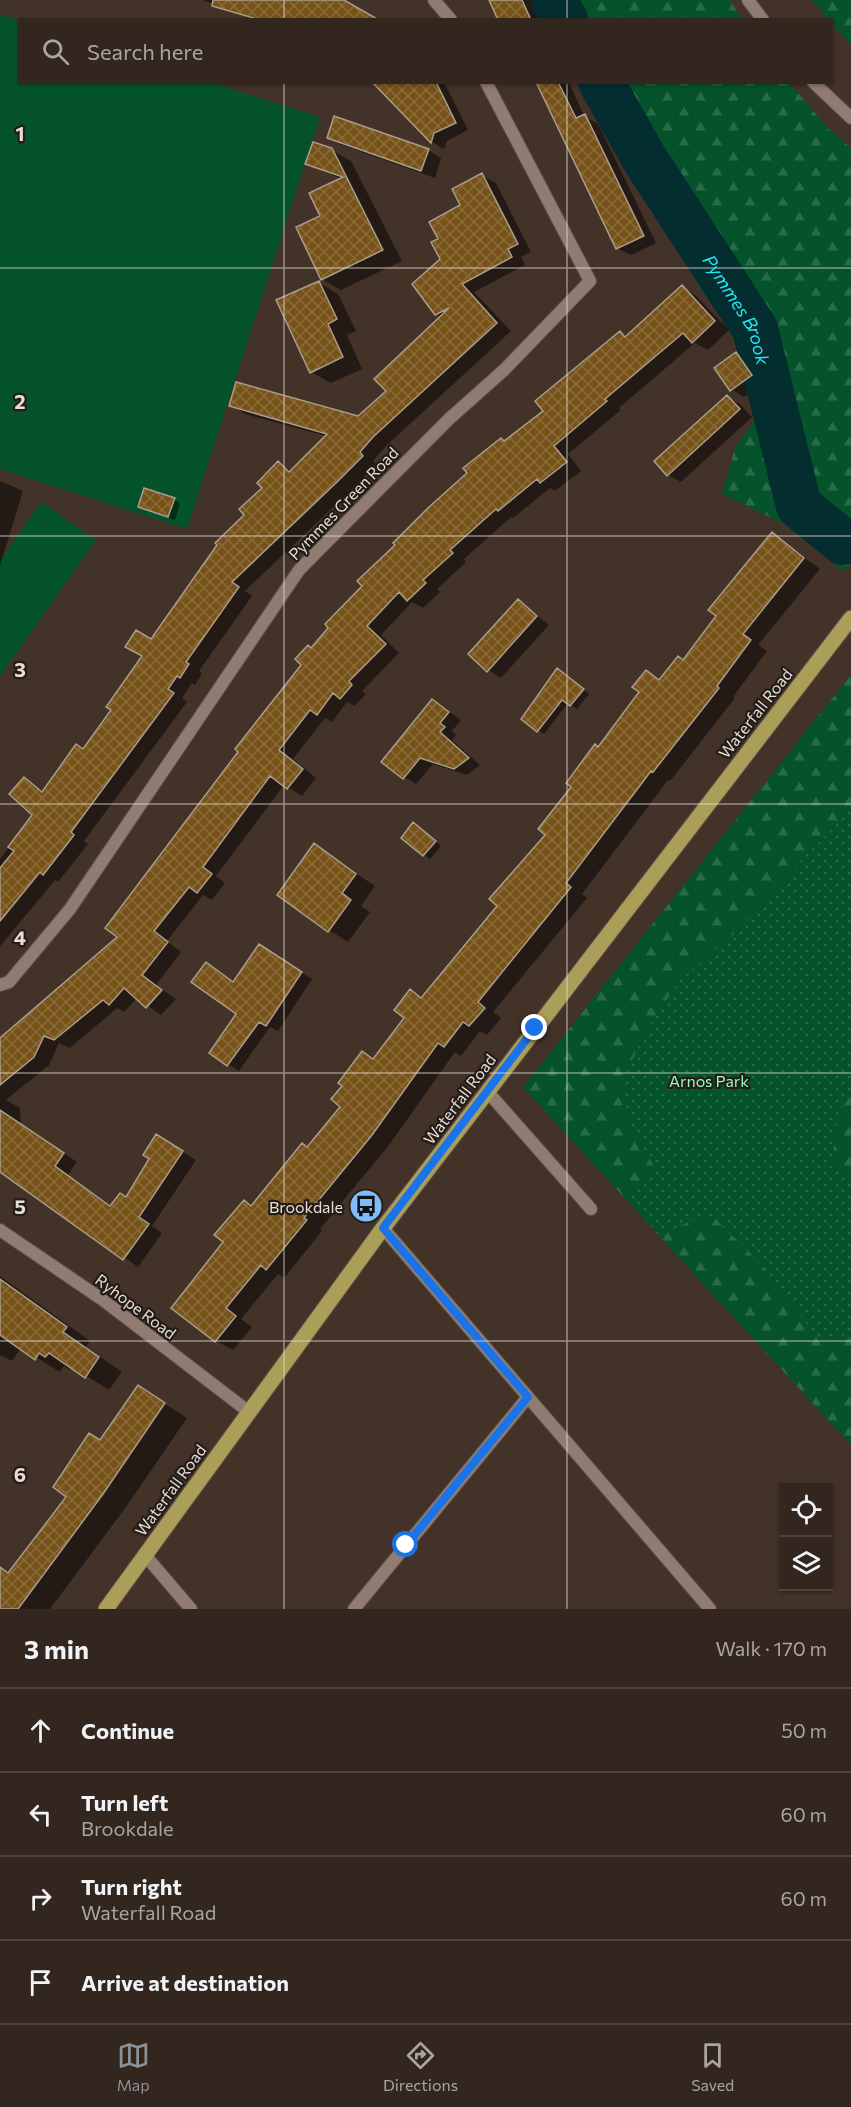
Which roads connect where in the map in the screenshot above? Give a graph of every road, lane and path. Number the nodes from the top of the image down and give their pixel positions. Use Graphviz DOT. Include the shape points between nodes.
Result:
graph roads {
  1 [pos="434,0"];
  2 [pos="748,0"];
  3 [pos="449,18"];
  4 [pos="762,18"];
  5 [pos="487,84"];
  6 [pos="815,84"];
  7 [pos="851,118"];
  8 [pos="851,618"];
  9 [pos="0,985"];
  10 [pos="487,1091"];
  11 [pos="591,1209"];
  12 [pos="383,1228"];
  13 [pos="0,1230"];
  14 [pos="528,1397"];
  15 [pos="249,1412"];
  16 [pos="144,1554"];
  17 [pos="106,1609"];
  18 [pos="191,1609"];
  19 [pos="354,1609"];
  20 [pos="710,1609"];
  1 -- 3 [label="street"];
  2 -- 4 [label="street"];
  5 -- 9 [label="street, Pymmes Green Road" via="590,281 299,570 70,909 9,982"];
  6 -- 7 [label="street"];
  8 -- 10 [label="main road, Waterfall Road"];
  10 -- 11 [label="street"];
  10 -- 12 [label="main road, Waterfall Road"];
  12 -- 14 [label="street"];
  12 -- 15 [label="main road, Waterfall Road"];
  13 -- 15 [label="street, Ryhope Road" via="103,1300"];
  14 -- 19 [label="street"];
  14 -- 20 [label="street"];
  15 -- 16 [label="main road, Waterfall Road"];
  16 -- 17 [label="main road, Waterfall Road"];
  16 -- 18 [label="street"];
}
